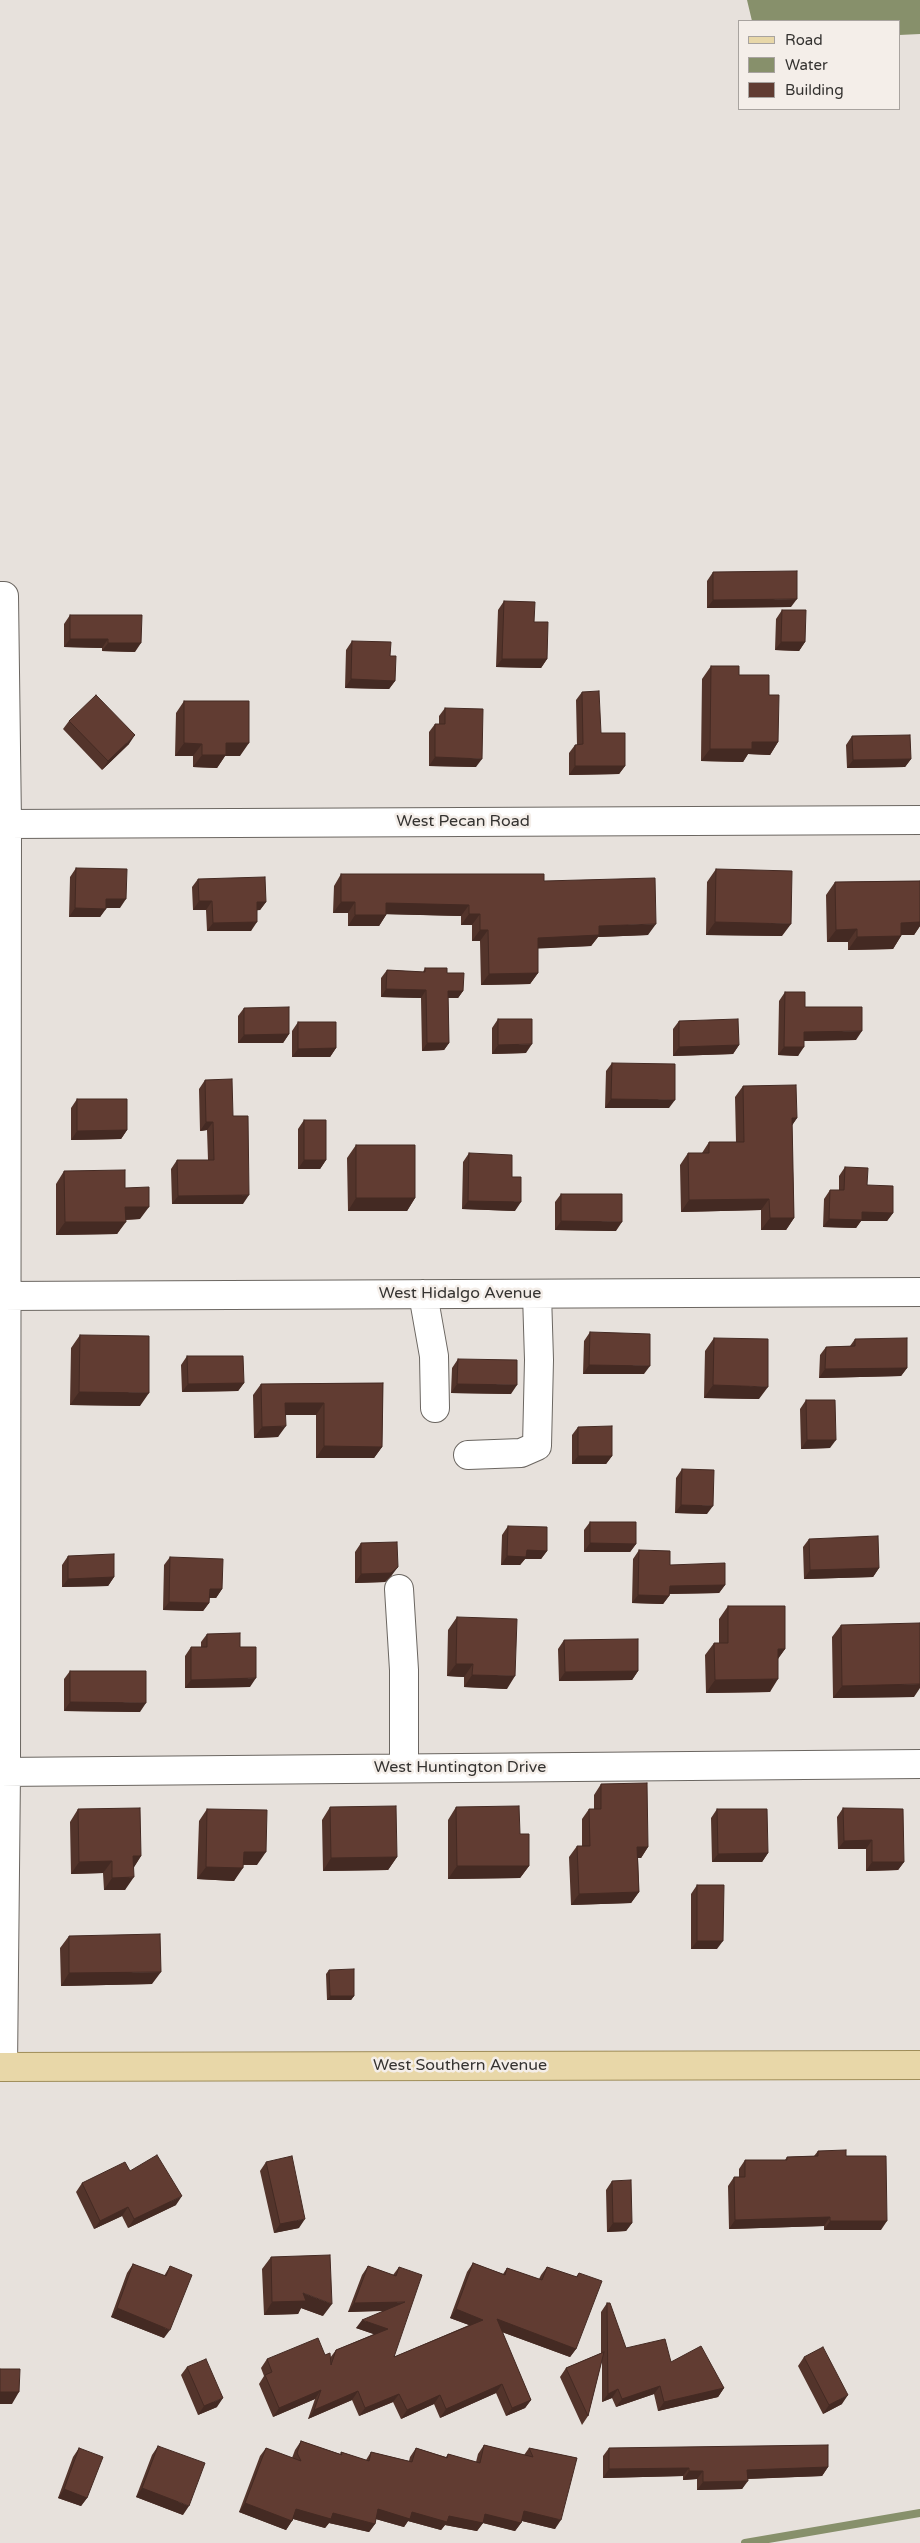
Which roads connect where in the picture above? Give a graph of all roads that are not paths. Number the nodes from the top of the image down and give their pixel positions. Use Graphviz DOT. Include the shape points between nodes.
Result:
graph roads {
  1 [pos="2,596"];
  2 [pos="920,820"];
  3 [pos="7,824"];
  4 [pos="920,1292"];
  5 [pos="423,1294"];
  6 [pos="537,1294"];
  7 [pos="3,1296"];
  8 [pos="435,1408"];
  9 [pos="468,1455"];
  10 [pos="399,1589"];
  11 [pos="920,1764"];
  12 [pos="404,1768"];
  13 [pos="3,1772"];
  14 [pos="920,2065"];
  15 [pos="1,2067"];
  1 -- 3 [label="street"];
  2 -- 3 [label="street, West Pecan Road"];
  3 -- 7 [label="street"];
  4 -- 6 [label="street, West Hidalgo Avenue"];
  5 -- 6 [label="street, West Hidalgo Avenue"];
  5 -- 7 [label="street, West Hidalgo Avenue"];
  5 -- 8 [label="street" via="434,1356"];
  6 -- 9 [label="street" via="537,1446 521,1453"];
  7 -- 13 [label="street"];
  10 -- 12 [label="street" via="404,1670"];
  11 -- 12 [label="street, West Huntington Drive"];
  12 -- 13 [label="street, West Huntington Drive"];
  13 -- 15 [label="street"];
  14 -- 15 [label="main road, West Southern Avenue"];
}
